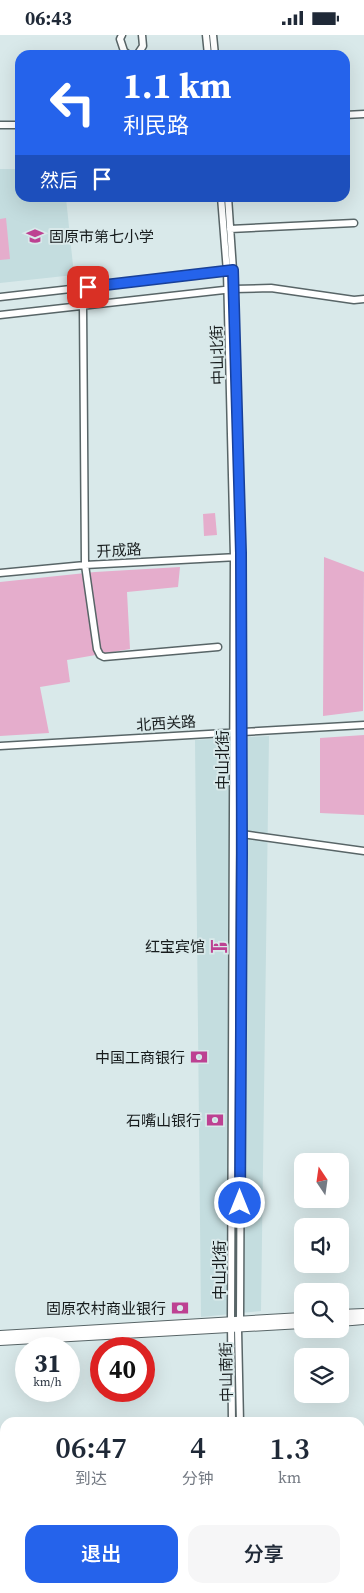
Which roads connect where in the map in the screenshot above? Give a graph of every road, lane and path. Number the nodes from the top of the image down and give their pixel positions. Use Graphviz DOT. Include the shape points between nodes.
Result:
graph roads {
  1 [pos="122,35"];
  2 [pos="142,35"];
  3 [pos="206,35"];
  4 [pos="213,35"];
  5 [pos="124,50"];
  6 [pos="140,50"];
  7 [pos="208,50"];
  8 [pos="214,50"];
  9 [pos="364,114"];
  10 [pos="350,115"];
  11 [pos="0,125"];
  12 [pos="15,125"];
  13 [pos="222,202"];
  14 [pos="228,202"];
  15 [pos="354,223"];
  16 [pos="230,229"];
  17 [pos="230,271"];
  18 [pos="230,289"];
  19 [pos="0,297"];
  20 [pos="364,299"];
  21 [pos="83,306"];
  22 [pos="0,315"];
  23 [pos="237,557"];
  24 [pos="84,565"];
  25 [pos="0,573"];
  26 [pos="218,647"];
  27 [pos="364,725"];
  28 [pos="237,732"];
  29 [pos="0,747"];
  30 [pos="242,834"];
  31 [pos="364,851"];
  32 [pos="364,1313"];
  33 [pos="349,1314"];
  34 [pos="294,1318"];
  35 [pos="364,1320"];
  36 [pos="349,1321"];
  37 [pos="294,1324"];
  38 [pos="235,1325"];
  39 [pos="0,1335"];
  40 [pos="0,1341"];
  41 [pos="232,1417"];
  42 [pos="240,1417"];
  1 -- 5 [label="street"];
  2 -- 6 [label="street"];
  3 -- 7 [label="street"];
  4 -- 8 [label="street"];
  9 -- 10 [label="street"];
  11 -- 12 [label="street"];
  13 -- 17 [label="street, 中山北街"];
  14 -- 16 [label="street, 中山北街"];
  15 -- 16 [label="street"];
  16 -- 17 [label="street, 中山北街"];
  17 -- 18 [label="street, 中山北街"];
  17 -- 19 [label="street"];
  18 -- 20 [label="street" via="271,288"];
  18 -- 21 [label="street"];
  18 -- 23 [label="street, 中山北街"];
  21 -- 22 [label="street"];
  21 -- 24 [label="street"];
  23 -- 24 [label="street, 开成路"];
  23 -- 28 [label="street, 中山北街"];
  24 -- 25 [label="street, 开成路"];
  24 -- 26 [label="street" via="100,655"];
  27 -- 28 [label="street, 北西关路"];
  28 -- 29 [label="street, 北西关路"];
  28 -- 30 [label="street, 中山北街"];
  28 -- 38 [label="street, 中山北街"];
  30 -- 31 [label="street"];
  30 -- 38 [label="street, 中山北街"];
  32 -- 33 [label="main road"];
  34 -- 38 [label="main road"];
  35 -- 36 [label="main road"];
  37 -- 38 [label="main road"];
  38 -- 39 [label="main road"];
  38 -- 40 [label="main road"];
  38 -- 41 [label="street, 中山南街"];
  38 -- 42 [label="street, 中山南街"];
}
